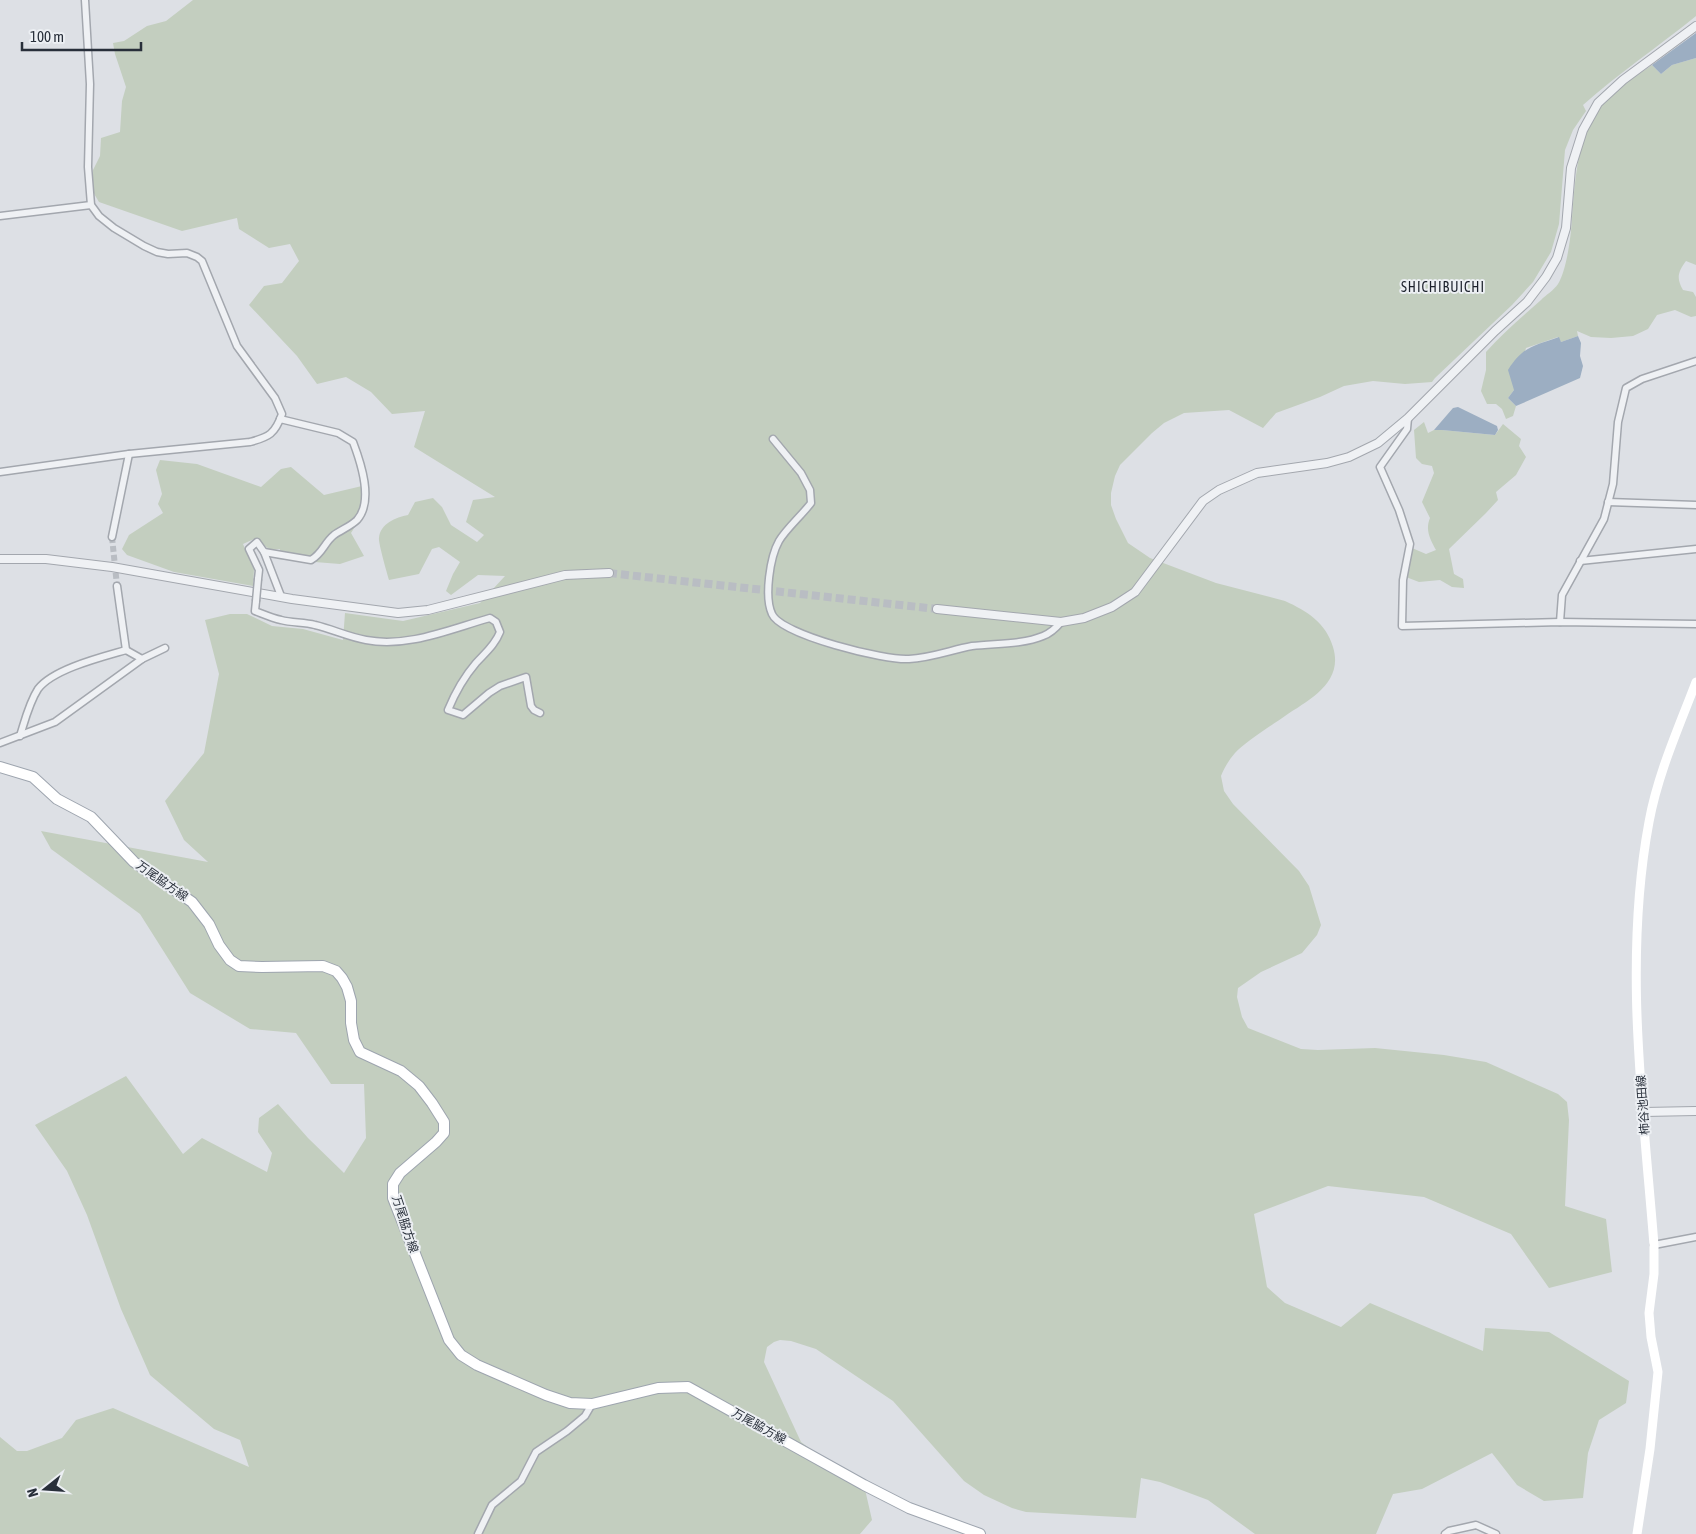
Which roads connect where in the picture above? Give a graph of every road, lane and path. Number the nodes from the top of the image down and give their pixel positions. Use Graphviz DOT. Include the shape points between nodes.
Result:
graph roads {
  1 [pos="85,0"];
  2 [pos="1696,26"];
  3 [pos="91,205"];
  4 [pos="0,216"];
  5 [pos="1696,361"];
  6 [pos="1408,418"];
  7 [pos="280,420"];
  8 [pos="773,439"];
  9 [pos="129,454"];
  10 [pos="0,472"];
  11 [pos="1608,502"];
  12 [pos="1696,506"];
  13 [pos="112,538"];
  14 [pos="1696,549"];
  15 [pos="264,552"];
  16 [pos="0,560"];
  17 [pos="1580,561"];
  18 [pos="609,573"];
  19 [pos="116,586"];
  20 [pos="281,596"];
  21 [pos="937,609"];
  22 [pos="1061,622"];
  23 [pos="1560,622"];
  24 [pos="1696,624"];
  25 [pos="165,648"];
  26 [pos="126,650"];
  27 [pos="142,659"];
  28 [pos="1696,682"];
  29 [pos="540,713"];
  30 [pos="20,736"];
  31 [pos="0,743"];
  32 [pos="0,767"];
  33 [pos="1644,1112"];
  34 [pos="1696,1112"];
  35 [pos="1696,1237"];
  36 [pos="1654,1245"];
  37 [pos="592,1404"];
  38 [pos="478,1534"];
  39 [pos="980,1534"];
  40 [pos="1445,1534"];
  41 [pos="1496,1534"];
  42 [pos="1637,1534"];
  1 -- 3 [label="street" via="90,84 88,167"];
  2 -- 6 [label="street" via="1623,80 1598,103 1583,130 1571,168 1566,228 1557,258 1546,277 1527,302"];
  3 -- 4 [label="street"];
  3 -- 7 [label="street" via="114,228 144,246 168,254 188,253 202,261 237,346 275,398 282,414"];
  5 -- 11 [label="street" via="1642,379 1626,388 1618,422 1613,484"];
  6 -- 22 [label="street" via="1378,442 1349,457 1257,473 1219,490 1203,501 1136,592 1112,607 1084,618"];
  6 -- 23 [label="street" via="1408,429 1380,467 1410,544 1403,580 1402,626"];
  7 -- 9 [label="street" via="267,437 250,442"];
  7 -- 15 [label="street" via="338,433 353,442 366,482 363,509 357,520 334,535 320,554 311,560"];
  8 -- 22 [label="street" via="801,473 810,490 810,503 780,539 776,549 768,598 772,616 779,623 818,640 862,653 908,660 971,647 1031,640 1045,636"];
  9 -- 10 [label="street"];
  9 -- 13 [label="street"];
  11 -- 12 [label="street"];
  11 -- 17 [label="street" via="1604,519"];
  14 -- 17 [label="street"];
  15 -- 20 [label="street"];
  15 -- 29 [label="street, bridge" via="257,542 249,549 259,570 255,611 268,616 331,628 379,642 413,640 490,618 496,622 500,632 496,642 455,692 448,710 463,715 500,686 526,677 531,706"];
  16 -- 20 [label="street" via="46,559 112,567"];
  17 -- 23 [label="street" via="1562,594"];
  18 -- 20 [label="street" via="565,575 428,610 398,613"];
  19 -- 26 [label="street"];
  21 -- 22 [label="street"];
  23 -- 24 [label="street"];
  25 -- 27 [label="street"];
  26 -- 27 [label="street"];
  26 -- 30 [label="street" via="89,661 47,680 38,690"];
  27 -- 30 [label="street" via="55,722"];
  28 -- 33 [label="main road, 柿谷池田線" via="1665,763 1649,819 1642,862 1637,904 1636,963"];
  30 -- 31 [label="street"];
  32 -- 37 [label="main road, 万尾脇方線" via="33,777 57,799 91,817 134,862 192,902 230,960 239,966 323,966 336,971 347,986 354,1040 360,1052 401,1071 419,1086 444,1122 444,1133 413,1160 393,1184 394,1198 449,1340 461,1355 504,1378 570,1403"];
  33 -- 34 [label="street"];
  33 -- 36 [label="main road, 柿谷池田線"];
  35 -- 36 [label="street"];
  36 -- 42 [label="main road, 柿谷池田線" via="1649,1313 1658,1372"];
  37 -- 38 [label="street" via="585,1416 536,1452 521,1481 492,1505"];
  37 -- 39 [label="main road, 万尾脇方線" via="658,1388 688,1387 909,1508"];
  40 -- 41 [label="street" via="1449,1530 1476,1525"];
}
